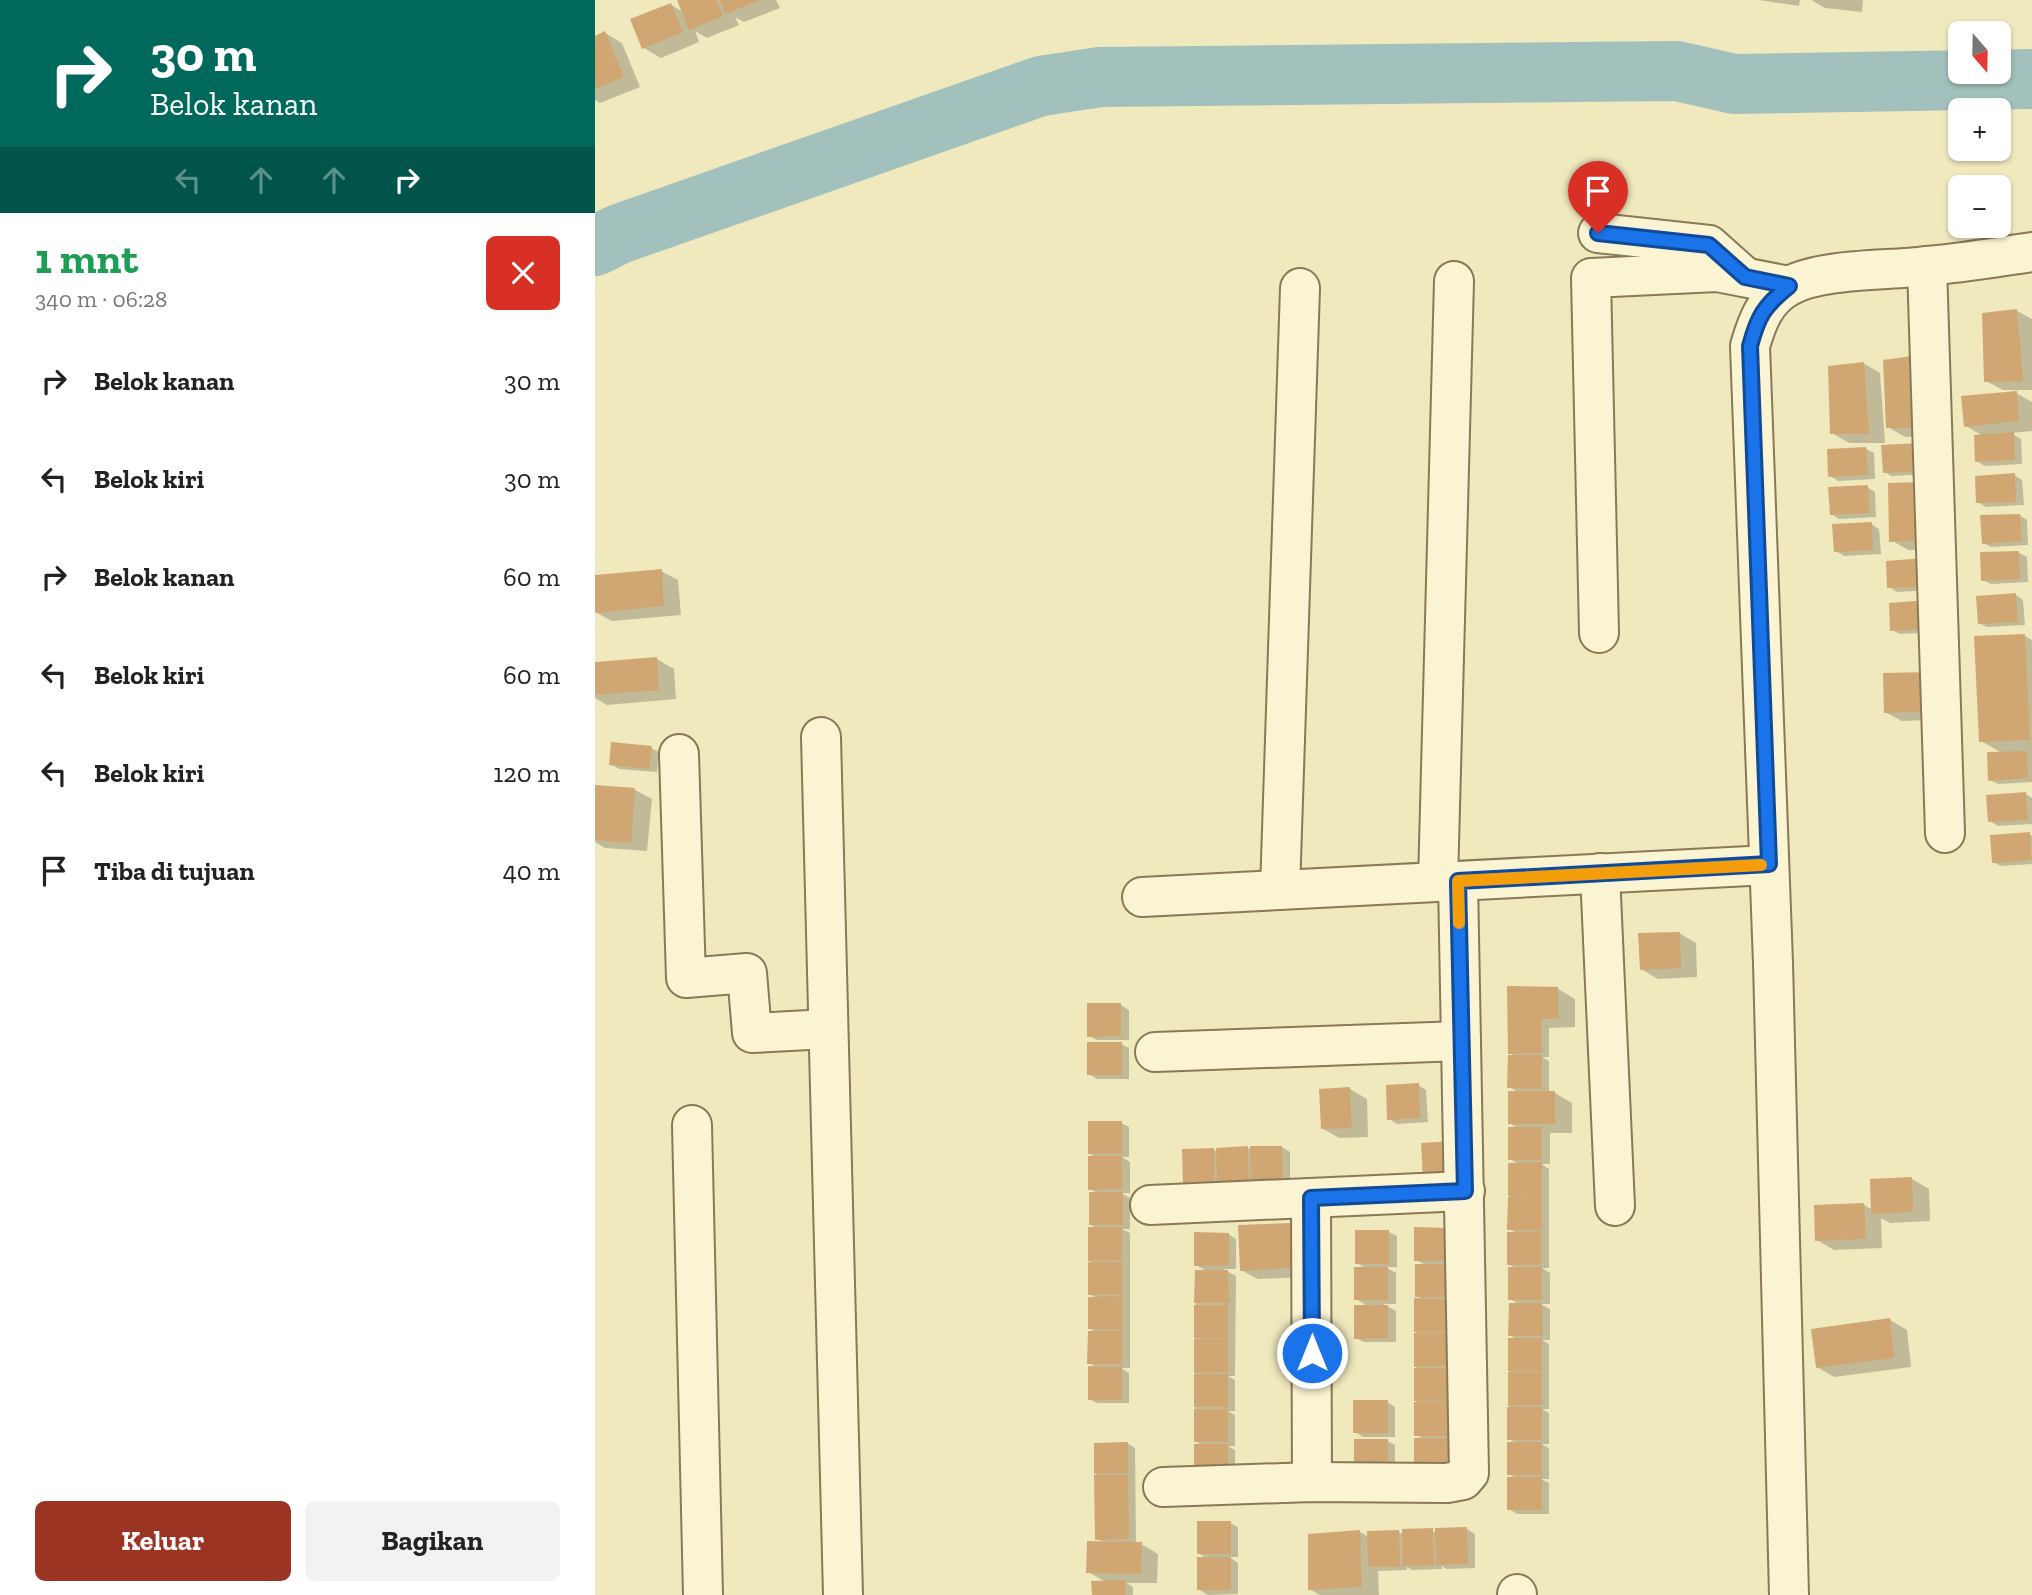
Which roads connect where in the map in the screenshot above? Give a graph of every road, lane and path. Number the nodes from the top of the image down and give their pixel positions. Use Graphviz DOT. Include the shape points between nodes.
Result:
graph roads {
  1 [pos="1598,233"];
  2 [pos="2032,252"];
  3 [pos="1927,266"];
  4 [pos="1745,277"];
  5 [pos="1454,281"];
  6 [pos="1789,286"];
  7 [pos="1300,288"];
  8 [pos="1599,633"];
  9 [pos="821,737"];
  10 [pos="679,754"];
  11 [pos="1945,833"];
  12 [pos="1769,864"];
  13 [pos="1600,873"];
  14 [pos="1448,881"];
  15 [pos="1280,890"];
  16 [pos="1142,897"];
  17 [pos="828,1028"];
  18 [pos="1461,1041"];
  19 [pos="1155,1052"];
  20 [pos="692,1125"];
  21 [pos="1465,1191"];
  22 [pos="1311,1198"];
  23 [pos="1150,1205"];
  24 [pos="1615,1206"];
  25 [pos="1313,1482"];
  26 [pos="1163,1488"];
  27 [pos="703,1595"];
  28 [pos="842,1595"];
  29 [pos="1789,1595"];
  1 -- 4 [label="street" via="1709,245"];
  2 -- 3 [label="street"];
  3 -- 6 [label="street" via="1822,276"];
  3 -- 11 [label="street"];
  4 -- 6 [label="street"];
  4 -- 8 [label="street" via="1717,272 1591,278"];
  5 -- 14 [label="street"];
  6 -- 12 [label="street" via="1767,304 1750,346"];
  7 -- 15 [label="street"];
  9 -- 17 [label="street"];
  10 -- 17 [label="street" via="687,978 747,973 752,1033"];
  12 -- 13 [label="street"];
  12 -- 29 [label="street"];
  13 -- 14 [label="street"];
  13 -- 24 [label="street"];
  14 -- 15 [label="street"];
  14 -- 18 [label="street"];
  15 -- 16 [label="street"];
  17 -- 28 [label="street"];
  18 -- 19 [label="street"];
  18 -- 21 [label="street"];
  20 -- 27 [label="street"];
  21 -- 22 [label="street"];
  21 -- 25 [label="street" via="1469,1473 1463,1480 1447,1483"];
  22 -- 23 [label="street"];
  22 -- 25 [label="street"];
  25 -- 26 [label="street"];
}
